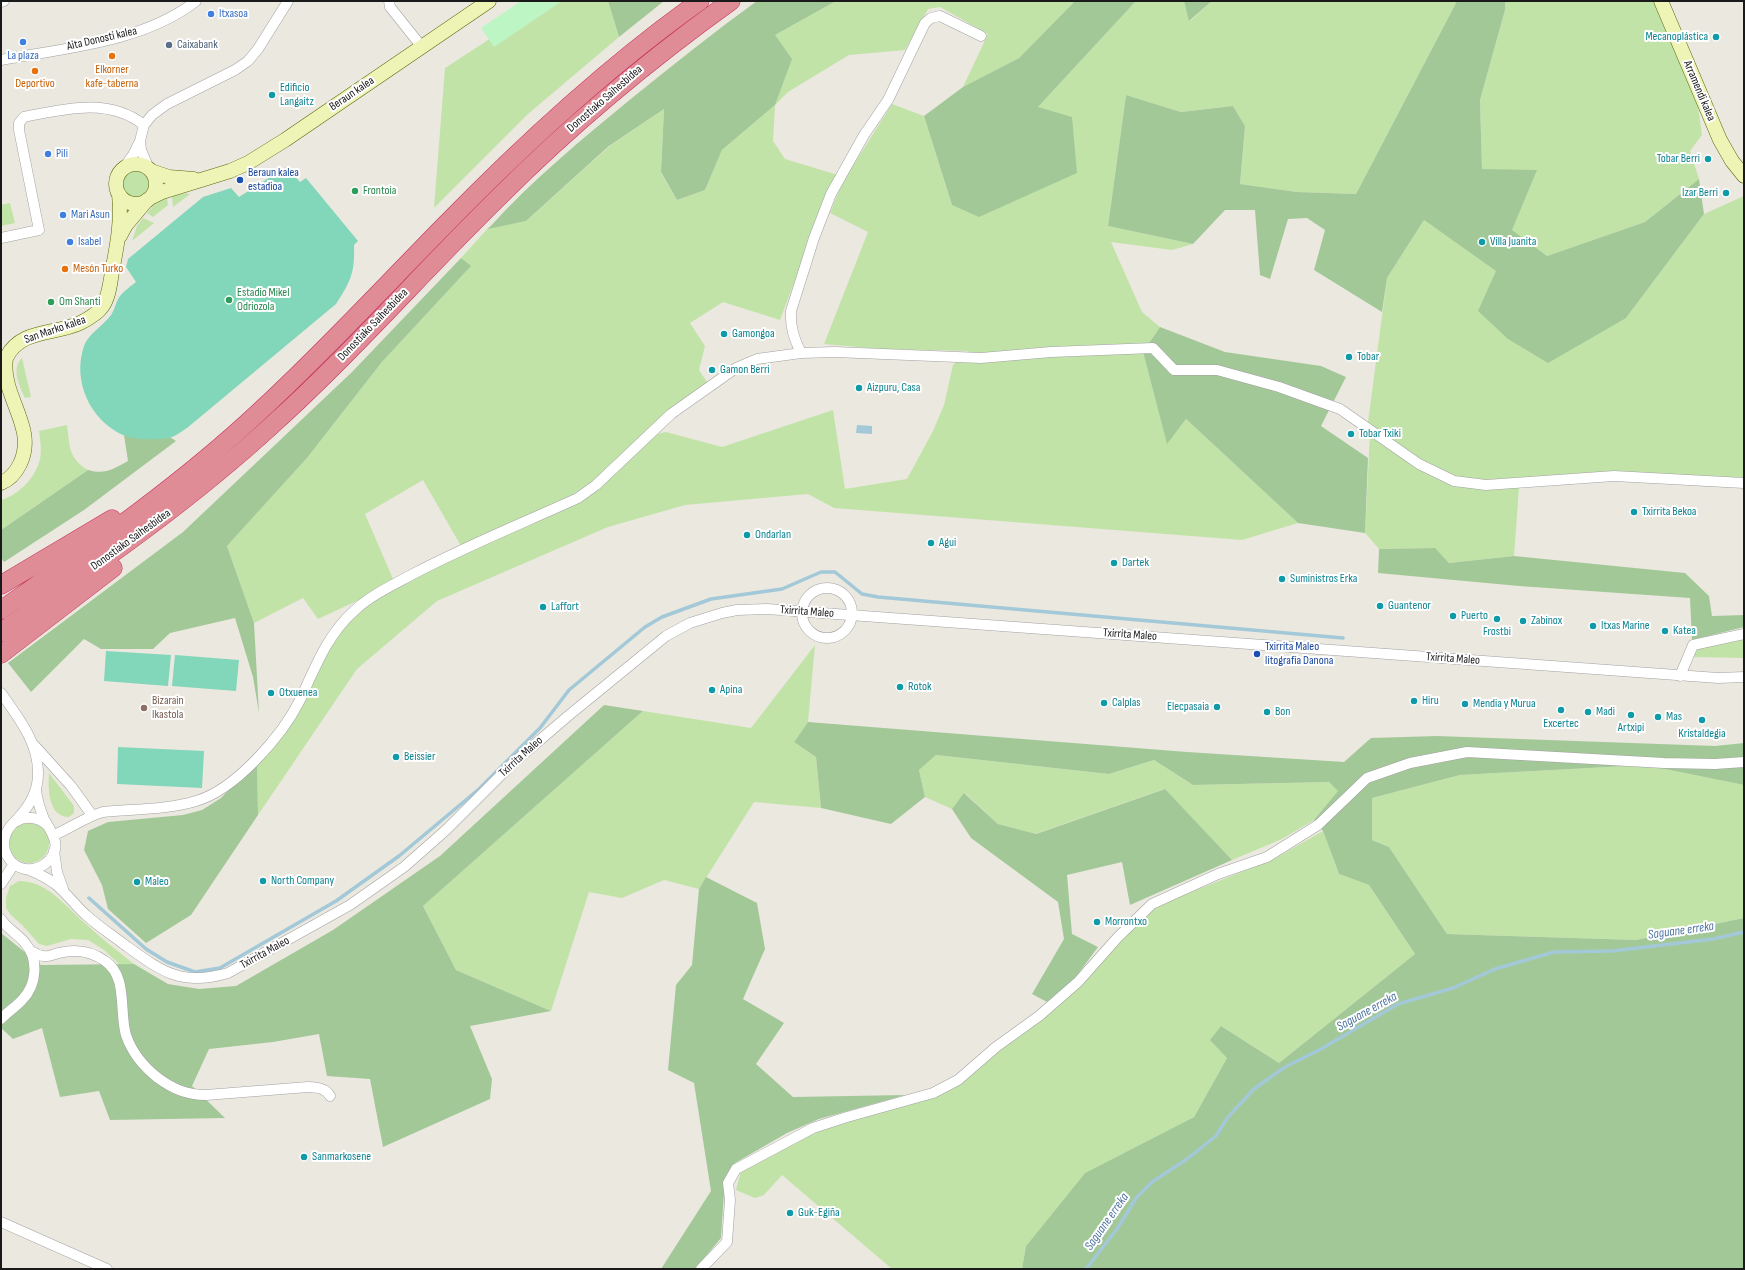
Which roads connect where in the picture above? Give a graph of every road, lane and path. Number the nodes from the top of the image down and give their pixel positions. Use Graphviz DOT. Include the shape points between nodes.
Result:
graph roads {
  1 [pos="196,1"];
  2 [pos="288,1"];
  3 [pos="389,1"];
  4 [pos="489,1"];
  5 [pos="700,1"];
  6 [pos="731,1"];
  7 [pos="1661,1"];
  8 [pos="981,36"];
  9 [pos="422,47"];
  10 [pos="1,60"];
  11 [pos="144,125"];
  12 [pos="140,141"];
  13 [pos="123,169"];
  14 [pos="150,170"];
  15 [pos="1744,176"];
  16 [pos="210,177"];
  17 [pos="119,194"];
  18 [pos="148,199"];
  19 [pos="1,238"];
  20 [pos="119,238"];
  21 [pos="801,353"];
  22 [pos="1,483"];
  23 [pos="1744,483"];
  24 [pos="203,486"];
  25 [pos="156,499"];
  26 [pos="1,585"];
  27 [pos="1,610"];
  28 [pos="802,612"];
  29 [pos="852,615"];
  30 [pos="1,632"];
  31 [pos="1744,634"];
  32 [pos="1,654"];
  33 [pos="1680,676"];
  34 [pos="1744,677"];
  35 [pos="1,693"];
  36 [pos="33,744"];
  37 [pos="1744,762"];
  38 [pos="36,790"];
  39 [pos="92,815"];
  40 [pos="14,823"];
  41 [pos="52,831"];
  42 [pos="54,851"];
  43 [pos="14,864"];
  44 [pos="27,869"];
  45 [pos="1,884"];
  46 [pos="64,891"];
  47 [pos="1,919"];
  48 [pos="32,952"];
  49 [pos="2,1017"];
  50 [pos="330,1096"];
  51 [pos="1,1222"];
  52 [pos="107,1269"];
  53 [pos="700,1269"];
  1 -- 10 [label="street, Aita Donosti kalea" via="153,27 124,36"];
  2 -- 11 [label="street" via="258,49 248,60 234,70 167,104"];
  3 -- 9 [label="street" via="390,7"];
  4 -- 9 [label="street, Beraun kalea"];
  5 -- 25 [label="highway, Donostiako Saihesbidea" via="611,69 534,138 289,385 213,453"];
  6 -- 24 [label="highway, Donostiako Saihesbidea" via="628,79 546,151 329,371 272,426"];
  7 -- 15 [label="street, Arramendi kalea" via="1720,140"];
  8 -- 21 [label="street" via="940,16 925,23 888,100 864,135 831,194 814,238 791,310 790,323"];
  9 -- 16 [label="street, Beraun kalea" via="254,159 230,171"];
  11 -- 12 [label="street"];
  11 -- 19 [label="street" via="136,118 108,108 71,107 24,117 19,123 19,130 39,230"];
  12 -- 13 [label="street"];
  12 -- 14 [label="street"];
  13 -- 14 [label="street" via="132,164 139,164"];
  13 -- 17 [label="street" via="116,182"];
  14 -- 16 [label="street, Beraun kalea" via="180,179"];
  14 -- 18 [label="street" via="156,182"];
  16 -- 18 [label="street, Beraun kalea"];
  17 -- 18 [label="street" via="129,203 136,204"];
  17 -- 20 [label="street, San Marko kalea"];
  18 -- 20 [label="street, San Marko kalea" via="129,221"];
  20 -- 22 [label="street, San Marko kalea" via="108,296 101,308 79,324 29,336 19,342 6,358 2,384 22,432 24,445 23,457 17,471"];
  21 -- 23 [label="street" via="981,358 1154,348 1174,370 1217,370 1279,387 1340,409 1419,464 1454,481 1486,485 1614,476"];
  21 -- 39 [label="street" via="757,359 736,368 671,414 596,485 578,498 437,562 367,600 338,627 326,644 295,710 281,731 266,749 222,788 211,795 183,804"];
  24 -- 30 [label="highway, Donostiako Saihesbidea"];
  24 -- 32 [label="highway" via="186,509 165,529"];
  25 -- 26 [label="highway" via="132,507"];
  25 -- 27 [label="highway, Donostiako Saihesbidea"];
  28 -- 29 [label="street, Txirrita Maleo"];
  28 -- 29 [label="street" via="809,631 828,638 835,637 847,628"];
  28 -- 29 [label="street" via="808,596 818,590 829,588 844,595 850,604"];
  28 -- 46 [label="street, Txirrita Maleo" via="752,609 722,613 666,636 512,764 446,830 404,867 350,905 228,973 194,978 177,976 162,970 92,920"];
  29 -- 33 [label="street, Txirrita Maleo"];
  31 -- 33 [label="street" via="1693,645"];
  33 -- 34 [label="street, Txirrita Maleo"];
  35 -- 36 [label="street"];
  36 -- 38 [label="street" via="38,773"];
  36 -- 39 [label="street" via="71,786"];
  37 -- 53 [label="street" via="1664,763 1467,752 1410,763 1368,778 1318,826 1267,857 1218,874 1152,904 1078,982 958,1080 933,1093 813,1128 736,1169 728,1183 730,1200 727,1242"];
  38 -- 40 [label="street" via="27,808"];
  38 -- 41 [label="street" via="40,808"];
  39 -- 41 [label="street" via="67,830"];
  40 -- 41 [label="street" via="33,818 43,821"];
  40 -- 43 [label="street" via="6,834 4,846 6,855"];
  41 -- 42 [label="street"];
  42 -- 44 [label="street" via="42,866"];
  42 -- 46 [label="street" via="57,872"];
  43 -- 44 [label="street"];
  43 -- 45 [label="street"];
  44 -- 46 [label="street, Txirrita Maleo" via="47,878"];
  47 -- 48 [label="street"];
  48 -- 49 [label="street" via="34,975 28,993"];
  48 -- 50 [label="street" via="45,957 60,952 80,951 94,954 106,962 115,973 121,988 126,1035 134,1051 145,1067 177,1090 194,1095 206,1095 316,1087 328,1092"];
  51 -- 52 [label="street"];
}
